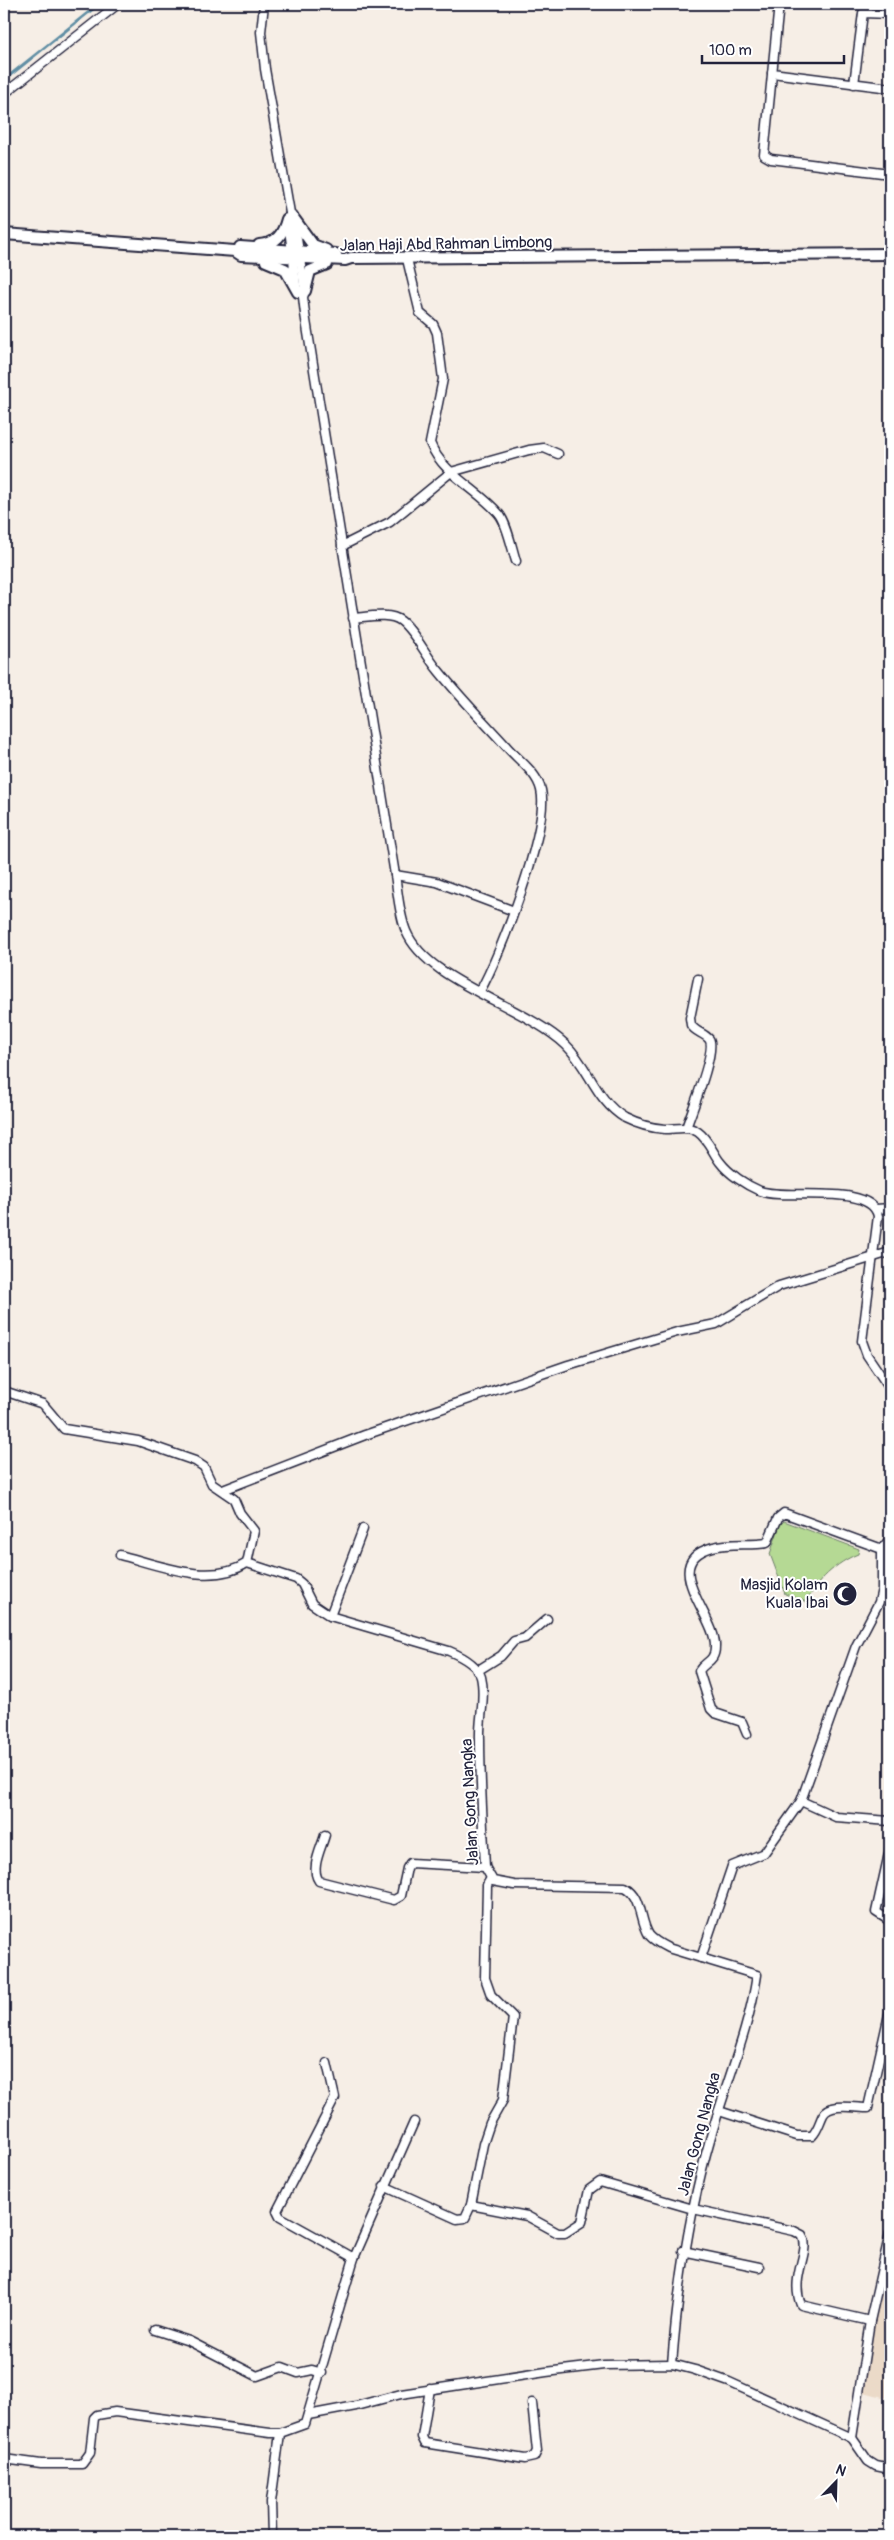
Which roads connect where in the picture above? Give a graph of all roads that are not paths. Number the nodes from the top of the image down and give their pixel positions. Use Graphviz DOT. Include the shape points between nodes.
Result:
graph roads {
  1 [pos="118,4"];
  2 [pos="264,4"];
  3 [pos="779,4"];
  4 [pos="890,14"];
  5 [pos="772,73"];
  6 [pos="854,84"];
  7 [pos="890,88"];
  8 [pos="4,94"];
  9 [pos="890,174"];
  10 [pos="290,217"];
  11 [pos="4,234"];
  12 [pos="239,251"];
  13 [pos="890,254"];
  14 [pos="296,255"];
  15 [pos="347,258"];
  16 [pos="407,259"];
  17 [pos="302,293"];
  18 [pos="558,454"];
  19 [pos="451,472"];
  20 [pos="342,546"];
  21 [pos="516,561"];
  22 [pos="353,618"];
  23 [pos="395,875"];
  24 [pos="514,911"];
  25 [pos="698,979"];
  26 [pos="480,991"];
  27 [pos="686,1128"];
  28 [pos="876,1208"];
  29 [pos="890,1208"];
  30 [pos="890,1252"];
  31 [pos="872,1258"];
  32 [pos="890,1389"];
  33 [pos="4,1391"];
  34 [pos="223,1490"];
  35 [pos="363,1529"];
  36 [pos="890,1539"];
  37 [pos="882,1549"];
  38 [pos="120,1555"];
  39 [pos="251,1564"];
  40 [pos="330,1616"];
  41 [pos="547,1619"];
  42 [pos="477,1671"];
  43 [pos="747,1734"];
  44 [pos="801,1801"];
  45 [pos="890,1821"];
  46 [pos="325,1835"];
  47 [pos="890,1848"];
  48 [pos="485,1867"];
  49 [pos="491,1878"];
  50 [pos="890,1920"];
  51 [pos="701,1958"];
  52 [pos="890,2010"];
  53 [pos="326,2064"];
  54 [pos="719,2111"];
  55 [pos="414,2122"];
  56 [pos="384,2186"];
  57 [pos="471,2205"];
  58 [pos="694,2209"];
  59 [pos="890,2233"];
  60 [pos="684,2251"];
  61 [pos="354,2258"];
  62 [pos="759,2268"];
  63 [pos="870,2321"];
  64 [pos="155,2330"];
  65 [pos="672,2364"];
  66 [pos="322,2373"];
  67 [pos="430,2389"];
  68 [pos="532,2403"];
  69 [pos="308,2415"];
  70 [pos="280,2433"];
  71 [pos="852,2438"];
  72 [pos="4,2459"];
  73 [pos="890,2469"];
  74 [pos="272,2536"];
  1 -- 8 [label="street"];
  2 -- 10 [label="street" via="261,32 265,69"];
  3 -- 5 [label="street"];
  4 -- 6 [label="street" via="863,13"];
  5 -- 6 [label="street"];
  5 -- 9 [label="street" via="765,157"];
  6 -- 7 [label="street"];
  10 -- 12 [label="street" via="276,241"];
  10 -- 14 [label="street"];
  10 -- 15 [label="street" via="313,245"];
  11 -- 12 [label="street"];
  12 -- 14 [label="street, Jalan Haji Abd Rahman Limbong"];
  12 -- 17 [label="street" via="280,265"];
  13 -- 16 [label="street, Jalan Haji Abd Rahman Limbong"];
  14 -- 15 [label="street, Jalan Haji Abd Rahman Limbong"];
  14 -- 17 [label="street"];
  15 -- 16 [label="street, Jalan Haji Abd Rahman Limbong"];
  15 -- 17 [label="street" via="310,270"];
  16 -- 19 [label="street" via="420,313 433,324 437,333 443,379 430,443"];
  17 -- 20 [label="street"];
  18 -- 19 [label="street" via="544,448 529,450"];
  19 -- 20 [label="street" via="390,522"];
  19 -- 21 [label="street" via="500,515"];
  20 -- 22 [label="street"];
  22 -- 23 [label="street"];
  22 -- 24 [label="street" via="389,616 401,620 438,670 536,777 542,791 536,840"];
  23 -- 24 [label="street" via="437,882"];
  23 -- 26 [label="street" via="403,923 414,946 438,968"];
  24 -- 26 [label="street" via="498,958"];
  25 -- 27 [label="street" via="691,1025 710,1040 711,1045"];
  26 -- 27 [label="street" via="518,1012 567,1046 604,1100 620,1114 651,1127"];
  27 -- 28 [label="street" via="702,1135 725,1168 758,1190 850,1196 864,1199"];
  28 -- 29 [label="street"];
  28 -- 31 [label="street" via="878,1216"];
  30 -- 31 [label="street"];
  31 -- 32 [label="street" via="862,1341 867,1355"];
  31 -- 34 [label="street" via="779,1286 716,1324 677,1332 568,1365 365,1435"];
  33 -- 34 [label="street" via="42,1404 64,1428 138,1442 196,1461 204,1467 212,1484"];
  34 -- 39 [label="street" via="234,1499 240,1513 254,1529"];
  35 -- 40 [label="street"];
  36 -- 37 [label="street"];
  37 -- 43 [label="street" via="784,1512 767,1543 737,1543 712,1548 692,1559 689,1565 691,1585 716,1646 712,1660 699,1671 708,1701 715,1713 742,1722"];
  37 -- 44 [label="street" via="879,1602 856,1646"];
  38 -- 39 [label="street" via="191,1573 218,1573"];
  39 -- 40 [label="street" via="296,1579 312,1604"];
  40 -- 42 [label="street" via="450,1651 465,1658"];
  41 -- 42 [label="street"];
  42 -- 48 [label="street, Jalan Gong Nangka" via="483,1691 480,1738"];
  44 -- 45 [label="street" via="836,1817"];
  44 -- 51 [label="street" via="764,1853 732,1866"];
  46 -- 48 [label="street" via="315,1868 319,1881 394,1900 401,1896 410,1863"];
  47 -- 50 [label="street" via="876,1912"];
  48 -- 49 [label="street, Jalan Gong Nangka"];
  49 -- 51 [label="street, Jalan Gong Nangka" via="514,1885 625,1887 637,1897 641,1917 650,1935 668,1948"];
  49 -- 57 [label="street" via="487,1885 485,1978 491,1995 513,2017 503,2100 483,2144"];
  51 -- 54 [label="street, Jalan Gong Nangka" via="757,1975"];
  52 -- 54 [label="street" via="868,2108 830,2107 812,2136 796,2136"];
  53 -- 61 [label="street" via="335,2098 276,2211 280,2217"];
  54 -- 58 [label="street, Jalan Gong Nangka"];
  55 -- 56 [label="street"];
  56 -- 57 [label="street" via="457,2219 466,2218"];
  56 -- 61 [label="street"];
  57 -- 58 [label="street" via="527,2216 558,2233 566,2233 582,2222 589,2190 600,2182"];
  58 -- 60 [label="street, Jalan Gong Nangka"];
  58 -- 63 [label="street" via="802,2234 806,2246 796,2281 801,2305"];
  59 -- 63 [label="street"];
  60 -- 62 [label="street"];
  60 -- 65 [label="street, Jalan Gong Nangka"];
  61 -- 66 [label="street"];
  63 -- 71 [label="street"];
  64 -- 66 [label="street" via="189,2341 257,2376 282,2368 298,2373 312,2370"];
  65 -- 67 [label="street" via="604,2365"];
  65 -- 71 [label="street" via="729,2382"];
  66 -- 69 [label="street" via="314,2389"];
  67 -- 68 [label="street" via="422,2437 425,2443 525,2459 534,2457 537,2451"];
  67 -- 69 [label="street"];
  69 -- 70 [label="street" via="303,2426"];
  70 -- 72 [label="street" via="115,2412 94,2418 90,2453 82,2464 42,2464"];
  70 -- 74 [label="street" via="271,2502"];
  71 -- 73 [label="street" via="868,2461"];
}
